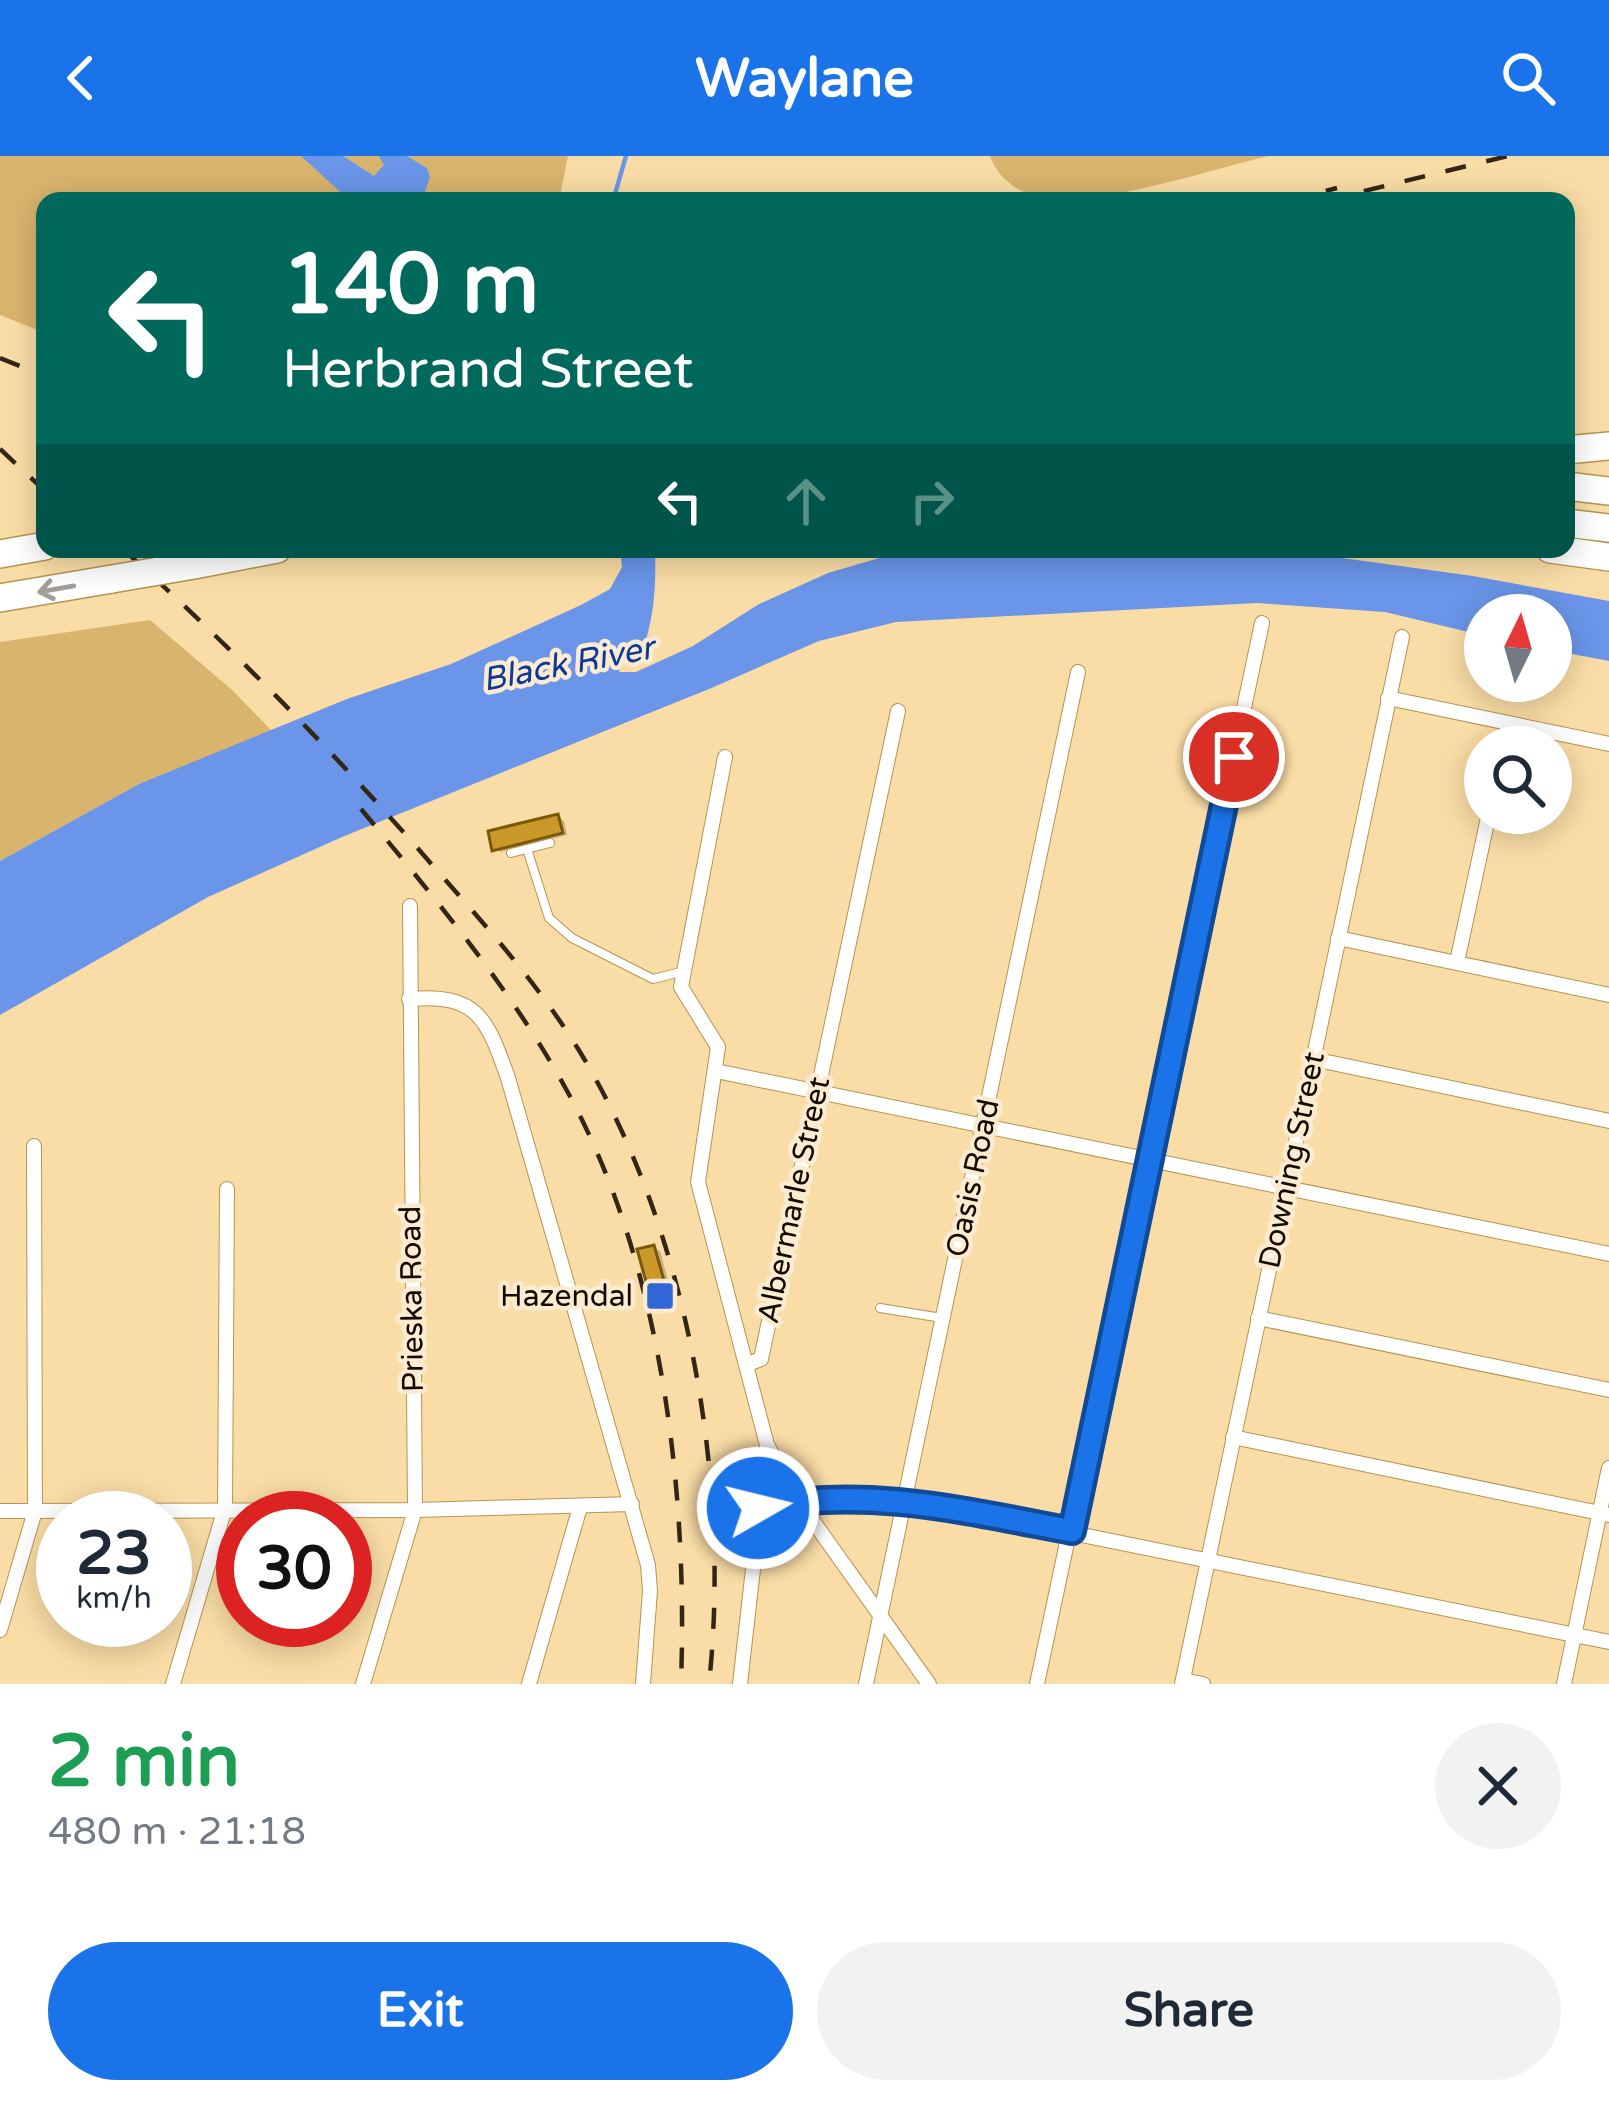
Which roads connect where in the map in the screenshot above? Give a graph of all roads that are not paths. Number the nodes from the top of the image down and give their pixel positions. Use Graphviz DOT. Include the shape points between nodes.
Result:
graph roads {
  1 [pos="1609,446"];
  2 [pos="1575,450"];
  3 [pos="1575,461"];
  4 [pos="1609,465"];
  5 [pos="1575,487"];
  6 [pos="1609,491"];
  7 [pos="1575,524"];
  8 [pos="1609,528"];
  9 [pos="36,548"];
  10 [pos="1575,552"];
  11 [pos="0,554"];
  12 [pos="1575,555"];
  13 [pos="1609,557"];
  14 [pos="231,558"];
  15 [pos="1609,566"];
  16 [pos="0,598"];
  17 [pos="1262,623"];
  18 [pos="1402,637"];
  19 [pos="1078,672"];
  20 [pos="1388,698"];
  21 [pos="898,712"];
  22 [pos="1508,722"];
  23 [pos="1507,726"];
  24 [pos="1609,744"];
  25 [pos="725,757"];
  26 [pos="1484,834"];
  27 [pos="550,843"];
  28 [pos="527,849"];
  29 [pos="511,854"];
  30 [pos="410,906"];
  31 [pos="1338,938"];
  32 [pos="1457,962"];
  33 [pos="681,972"];
  34 [pos="1609,995"];
  35 [pos="410,999"];
  36 [pos="1313,1059"];
  37 [pos="716,1071"];
  38 [pos="817,1091"];
  39 [pos="1609,1121"];
  40 [pos="985,1125"];
  41 [pos="34,1146"];
  42 [pos="1149,1159"];
  43 [pos="1287,1188"];
  44 [pos="227,1189"];
  45 [pos="1609,1254"];
  46 [pos="880,1308"];
  47 [pos="944,1318"];
  48 [pos="1258,1318"];
  49 [pos="748,1364"];
  50 [pos="1609,1390"];
  51 [pos="1233,1437"];
  52 [pos="766,1445"];
  53 [pos="1609,1468"];
  54 [pos="225,1491"];
  55 [pos="905,1499"];
  56 [pos="798,1500"];
  57 [pos="632,1504"];
  58 [pos="580,1507"];
  59 [pos="216,1508"];
  60 [pos="758,1508"];
  61 [pos="372,1510"];
  62 [pos="415,1510"];
  63 [pos="0,1511"];
  64 [pos="35,1511"];
  65 [pos="1604,1514"];
  66 [pos="1072,1531"];
  67 [pos="216,1538"];
  68 [pos="1209,1561"];
  69 [pos="879,1616"];
  70 [pos="0,1630"];
  71 [pos="1575,1635"];
  72 [pos="1609,1642"];
  73 [pos="1183,1682"];
  74 [pos="173,1684"];
  75 [pos="363,1684"];
  76 [pos="529,1684"];
  77 [pos="643,1684"];
  78 [pos="740,1684"];
  79 [pos="866,1684"];
  80 [pos="928,1684"];
  81 [pos="1037,1684"];
  82 [pos="1203,1684"];
  83 [pos="1564,1684"];
  1 -- 2 [label="highway"];
  3 -- 4 [label="highway"];
  5 -- 6 [label="highway"];
  7 -- 8 [label="highway"];
  9 -- 11 [label="highway"];
  10 -- 13 [label="highway"];
  12 -- 15 [label="highway"];
  14 -- 16 [label="highway, one-way, bridge"];
  17 -- 42 [label="street"];
  18 -- 20 [label="street, Downing Street"];
  19 -- 40 [label="street, Oasis Road"];
  20 -- 22 [label="street"];
  20 -- 31 [label="street, Downing Street"];
  21 -- 38 [label="street, Albermarle Street"];
  22 -- 23 [label="street"];
  22 -- 24 [label="street"];
  25 -- 33 [label="street"];
  26 -- 32 [label="street"];
  27 -- 28 [label="lane"];
  28 -- 29 [label="lane"];
  28 -- 33 [label="lane" via="549,919 572,938 653,979"];
  30 -- 35 [label="street, Prieska Road"];
  31 -- 32 [label="street"];
  31 -- 36 [label="street, Downing Street"];
  32 -- 34 [label="street"];
  33 -- 37 [label="street" via="685,1000 718,1047"];
  35 -- 57 [label="street" via="468,1005 499,1054"];
  35 -- 62 [label="street, Prieska Road"];
  36 -- 39 [label="street"];
  36 -- 43 [label="street, Downing Street"];
  37 -- 38 [label="street"];
  37 -- 49 [label="street" via="698,1182"];
  38 -- 40 [label="street"];
  38 -- 49 [label="street, Albermarle Street" via="760,1359"];
  40 -- 42 [label="street"];
  40 -- 47 [label="street, Oasis Road"];
  41 -- 64 [label="street"];
  42 -- 43 [label="street"];
  42 -- 66 [label="street"];
  43 -- 45 [label="street"];
  43 -- 48 [label="street, Downing Street"];
  44 -- 54 [label="street"];
  46 -- 47 [label="lane"];
  47 -- 55 [label="street, Oasis Road"];
  48 -- 50 [label="street"];
  48 -- 51 [label="street, Downing Street"];
  49 -- 52 [label="street, Albermarle Street"];
  51 -- 65 [label="street"];
  51 -- 68 [label="street, Downing Street"];
  52 -- 56 [label="street"];
  52 -- 60 [label="street, Albermarle Street"];
  53 -- 65 [label="street"];
  55 -- 56 [label="street"];
  55 -- 66 [label="street"];
  55 -- 69 [label="street, Oasis Road"];
  56 -- 60 [label="street"];
  56 -- 69 [label="street"];
  57 -- 58 [label="street"];
  57 -- 77 [label="street" via="650,1577"];
  58 -- 62 [label="street"];
  58 -- 76 [label="street"];
  59 -- 64 [label="street"];
  60 -- 78 [label="street, Albermarle Street"];
  61 -- 62 [label="street"];
  62 -- 75 [label="street, Prieska Road"];
  63 -- 64 [label="street"];
  64 -- 70 [label="street"];
  65 -- 71 [label="street"];
  66 -- 68 [label="street"];
  66 -- 81 [label="street"];
  67 -- 74 [label="street"];
  68 -- 71 [label="street"];
  68 -- 73 [label="street, Downing Street"];
  69 -- 79 [label="street, Oasis Road"];
  69 -- 80 [label="street"];
  71 -- 72 [label="street"];
  71 -- 83 [label="street"];
  73 -- 82 [label="street"];
}
